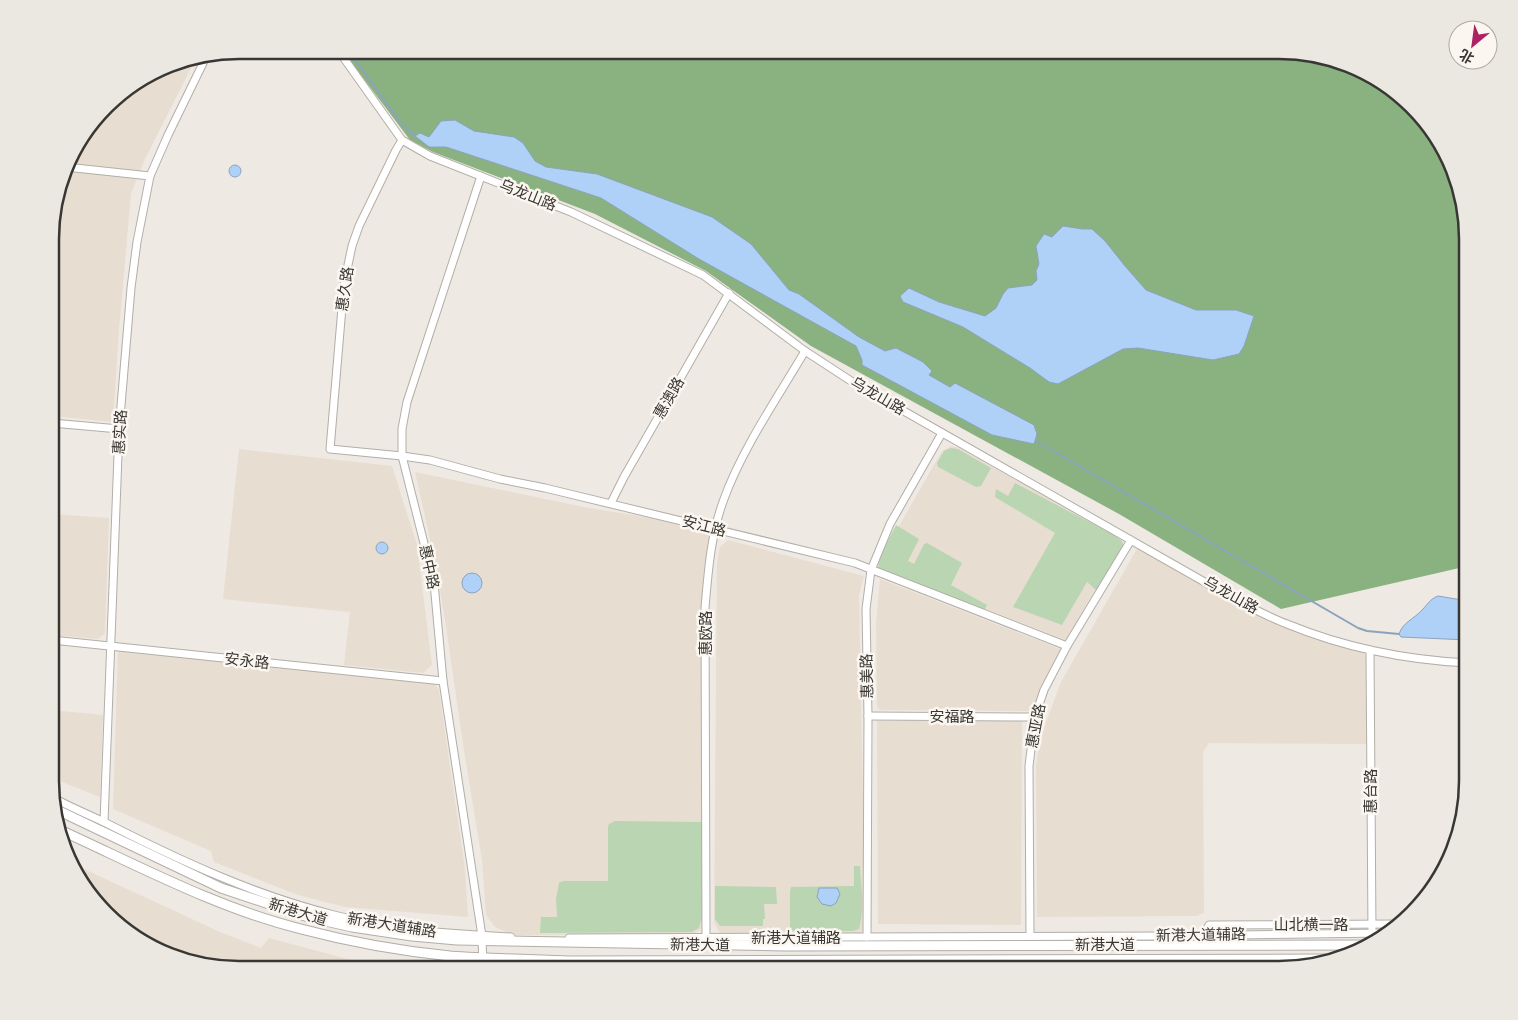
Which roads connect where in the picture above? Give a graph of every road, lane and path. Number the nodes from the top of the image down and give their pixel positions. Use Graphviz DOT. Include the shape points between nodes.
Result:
graph roads {
  1 [pos="344,59"];
  2 [pos="203,62"];
  3 [pos="402,140"];
  4 [pos="73,168"];
  5 [pos="150,176"];
  6 [pos="481,176"];
  7 [pos="729,293"];
  8 [pos="805,351"];
  9 [pos="59,424"];
  10 [pos="119,429"];
  11 [pos="942,432"];
  12 [pos="330,449"];
  13 [pos="402,456"];
  14 [pos="611,503"];
  15 [pos="715,529"];
  16 [pos="1131,540"];
  17 [pos="871,570"];
  18 [pos="59,641"];
  19 [pos="112,646"];
  20 [pos="1067,646"];
  21 [pos="1370,650"];
  22 [pos="1459,662"];
  23 [pos="443,681"];
  24 [pos="868,716"];
  25 [pos="1035,717"];
  26 [pos="60,801"];
  27 [pos="61,812"];
  28 [pos="104,822"];
  29 [pos="66,833"];
  30 [pos="1386,926"];
  31 [pos="1372,929"];
  32 [pos="1379,931"];
  33 [pos="1204,935"];
  34 [pos="1030,936"];
  35 [pos="867,937"];
  36 [pos="482,938"];
  37 [pos="706,938"];
  38 [pos="1355,945"];
  39 [pos="482,957"];
  40 [pos="1308,959"];
  41 [pos="482,961"];
  1 -- 3 [label="street, 乌龙山路"];
  2 -- 5 [label="street, 惠实路"];
  3 -- 6 [label="street, 乌龙山路" via="430,156"];
  3 -- 12 [label="street, 惠久路" via="352,246 344,284"];
  4 -- 5 [label="street"];
  5 -- 10 [label="street, 惠实路" via="132,279"];
  6 -- 7 [label="street, 乌龙山路" via="703,275"];
  6 -- 13 [label="street, 惠中路" via="407,402"];
  7 -- 8 [label="street, 乌龙山路"];
  7 -- 14 [label="street, 惠澳路"];
  8 -- 11 [label="street, 乌龙山路"];
  8 -- 15 [label="street, 惠欧路" via="733,475"];
  9 -- 10 [label="street"];
  10 -- 19 [label="street, 惠实路"];
  11 -- 16 [label="street, 乌龙山路"];
  11 -- 17 [label="street, 惠美路" via="890,524"];
  12 -- 13 [label="street, 安江路"];
  13 -- 14 [label="street, 安江路"];
  13 -- 23 [label="street, 惠中路" via="434,584"];
  14 -- 15 [label="street, 安江路"];
  15 -- 17 [label="street, 安江路" via="856,563"];
  15 -- 37 [label="street, 惠欧路" via="706,608"];
  16 -- 20 [label="street, 惠亚路"];
  16 -- 21 [label="street, 乌龙山路" via="1245,605 1288,625"];
  17 -- 20 [label="street, 安江路"];
  17 -- 24 [label="street, 惠美路" via="866,610"];
  18 -- 19 [label="street, 安永路"];
  19 -- 23 [label="street, 安永路"];
  19 -- 28 [label="street, 惠实路"];
  20 -- 25 [label="street, 惠亚路" via="1044,690"];
  21 -- 22 [label="street, 乌龙山路" via="1434,661"];
  21 -- 31 [label="street, 惠台路"];
  23 -- 36 [label="street, 惠中路"];
  24 -- 25 [label="street, 安福路"];
  24 -- 35 [label="street, 惠美路"];
  25 -- 34 [label="street, 惠亚路" via="1029,766"];
  26 -- 28 [label="street, 新港大道辅路"];
  27 -- 36 [label="main road, 新港大道" via="221,888 308,917 412,936"];
  28 -- 36 [label="street, 新港大道辅路" via="226,880 301,906 376,923"];
  29 -- 39 [label="main road, 新港大道" via="192,890 300,929 412,951"];
  30 -- 31 [label="street, 山北横一路"];
  31 -- 32 [label="street"];
  31 -- 33 [label="street, 山北横一路" via="1209,925"];
  33 -- 34 [label="street, 新港大道辅路"];
  34 -- 35 [label="street, 新港大道辅路"];
  35 -- 37 [label="street, 新港大道辅路"];
  36 -- 37 [label="street, 新港大道辅路"];
  36 -- 38 [label="main road, 新港大道" via="786,946"];
  36 -- 39 [label="street, 惠中路"];
  39 -- 40 [label="main road, 新港大道" via="568,960"];
  39 -- 41 [label="street, 惠中路"];
}
